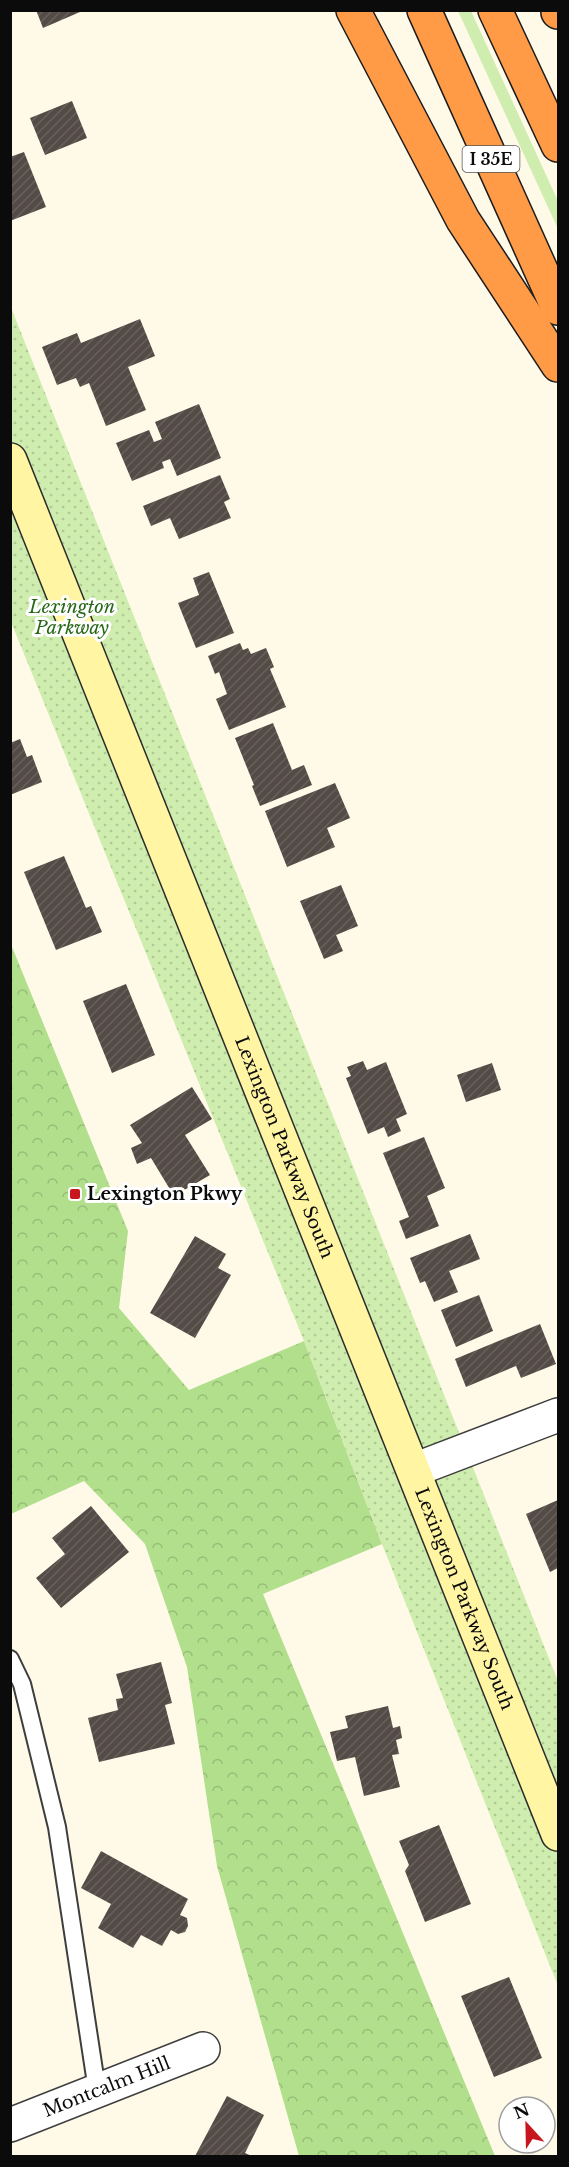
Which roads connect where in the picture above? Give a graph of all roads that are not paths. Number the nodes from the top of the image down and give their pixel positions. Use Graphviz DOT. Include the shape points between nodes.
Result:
graph roads {
  1 [pos="353,10"];
  2 [pos="424,10"];
  3 [pos="495,10"];
  4 [pos="558,146"];
  5 [pos="558,308"];
  6 [pos="558,365"];
  7 [pos="10,460"];
  8 [pos="558,1414"];
  9 [pos="414,1470"];
  10 [pos="10,1659"];
  11 [pos="558,1834"];
  12 [pos="203,2049"];
  13 [pos="97,2090"];
  14 [pos="10,2125"];
  1 -- 6 [label="highway" via="464,220"];
  2 -- 5 [label="highway, I 35E"];
  3 -- 4 [label="highway"];
  7 -- 9 [label="street, Lexington Parkway South"];
  8 -- 9 [label="street"];
  9 -- 11 [label="street, Lexington Parkway South"];
  10 -- 13 [label="lane" via="22,1684 57,1827"];
  12 -- 13 [label="street, Montcalm Hill"];
  13 -- 14 [label="street, Montcalm Hill"];
}
